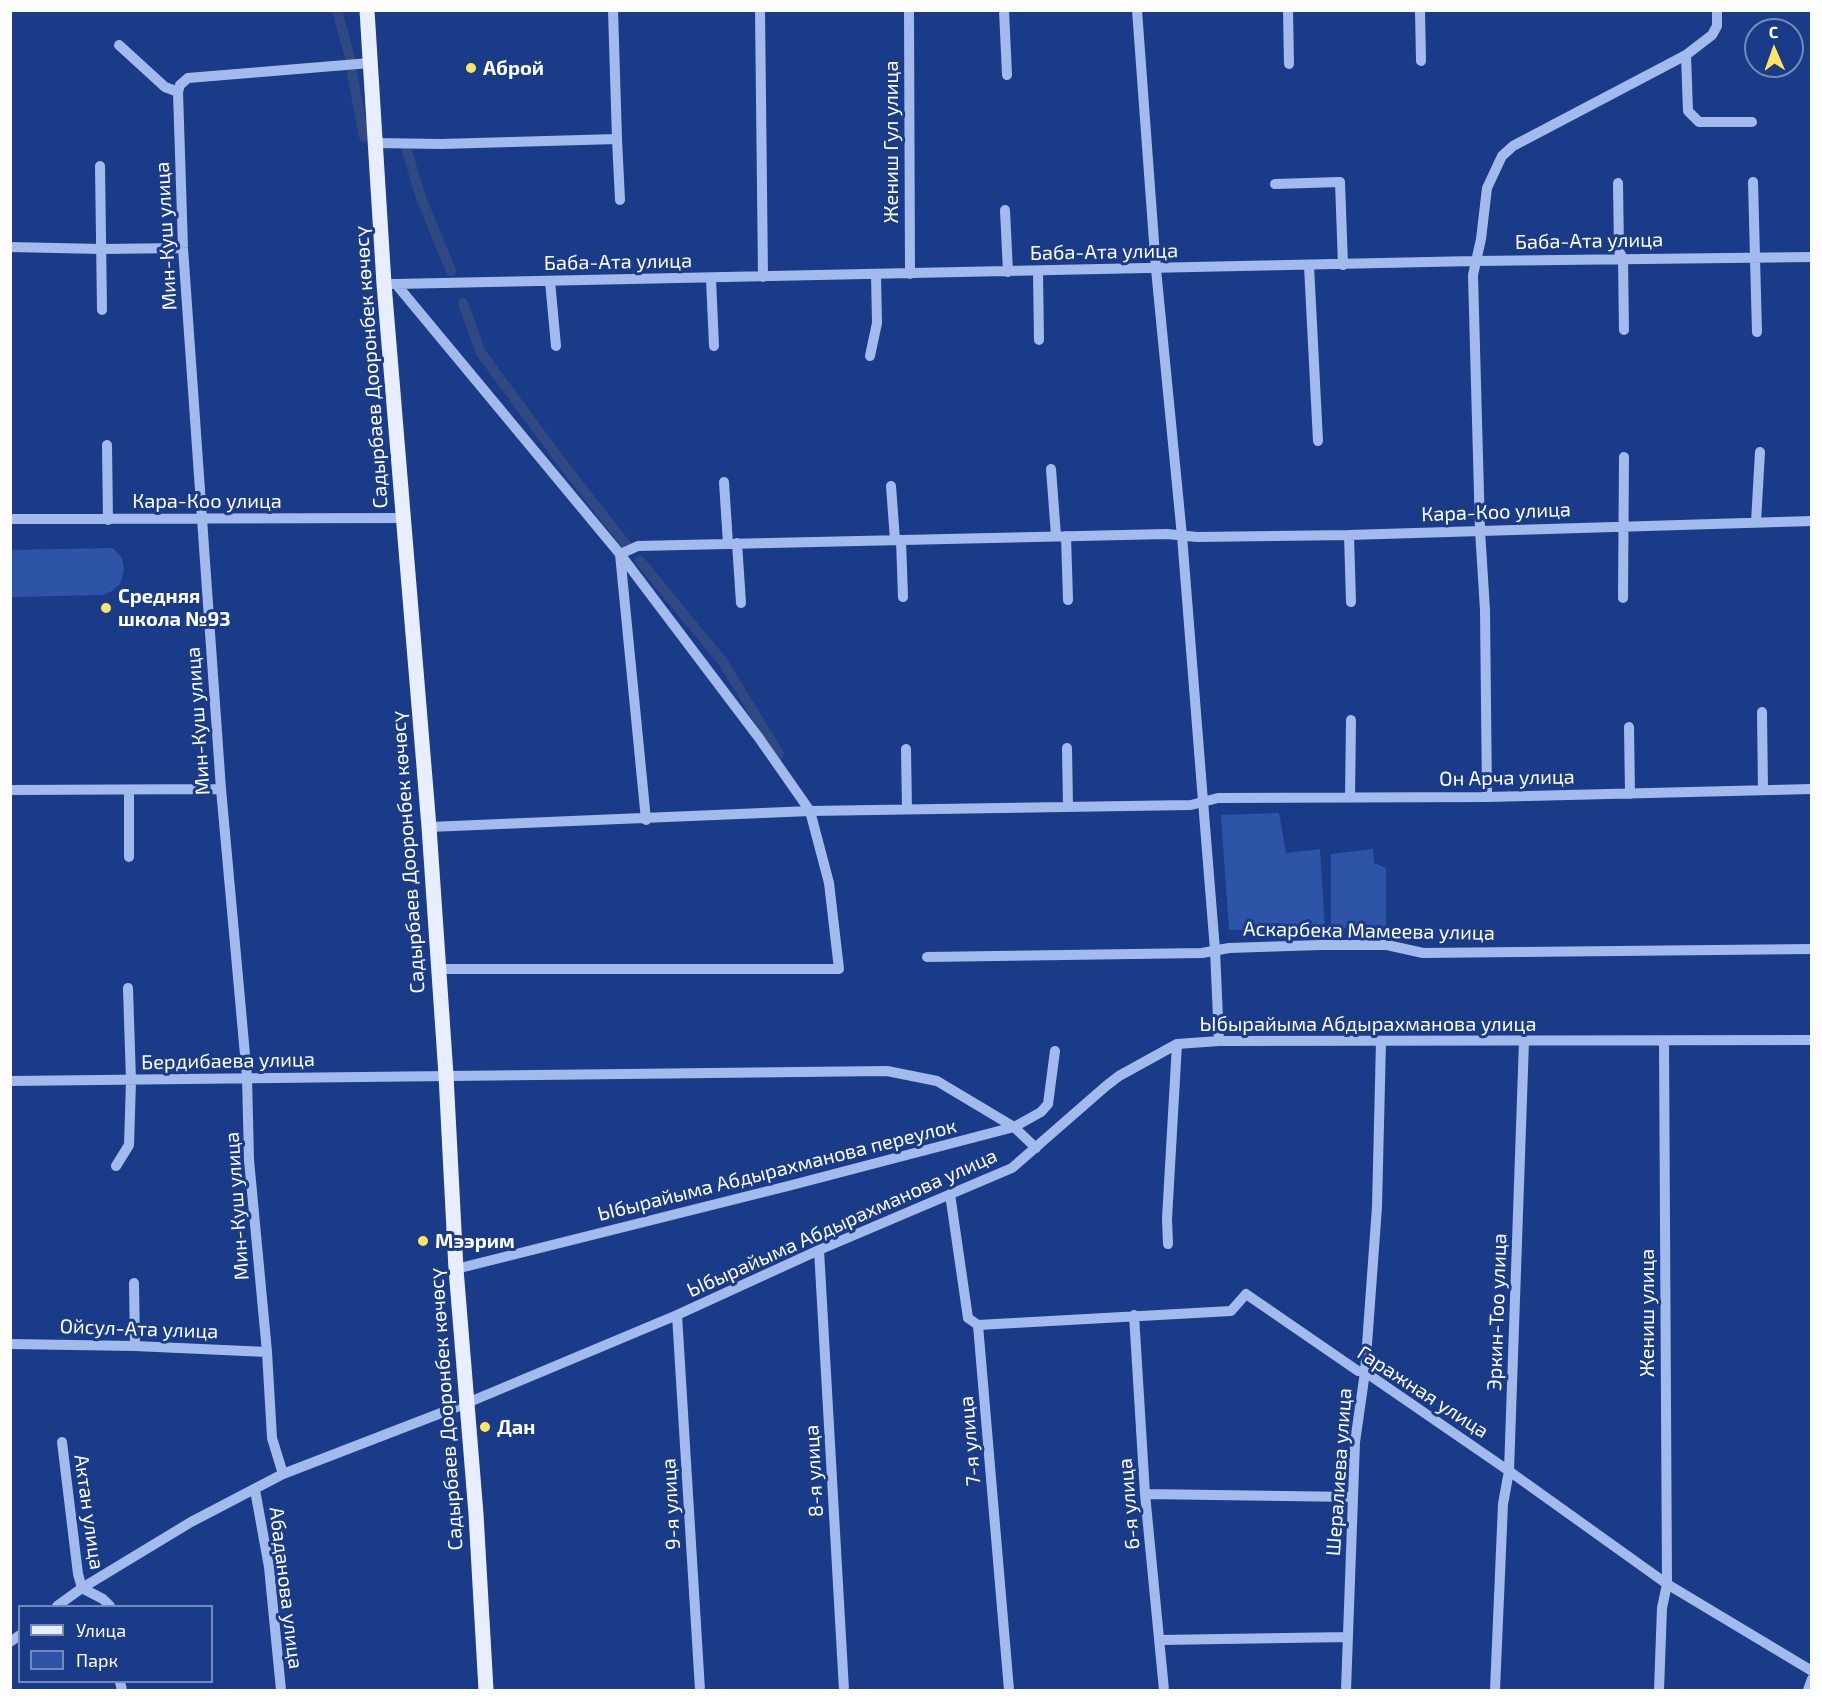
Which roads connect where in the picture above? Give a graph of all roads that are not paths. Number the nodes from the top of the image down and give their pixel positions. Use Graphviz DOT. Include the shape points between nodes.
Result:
graph roads {
  1 [pos="367,10"];
  2 [pos="614,10"];
  3 [pos="760,10"];
  4 [pos="914,10"];
  5 [pos="1004,10"];
  6 [pos="1137,10"];
  7 [pos="1288,10"];
  8 [pos="1420,10"];
  9 [pos="1717,10"];
  10 [pos="909,11"];
  11 [pos="119,45"];
  12 [pos="1686,55"];
  13 [pos="1422,61"];
  14 [pos="370,63"];
  15 [pos="1289,64"];
  16 [pos="1007,75"];
  17 [pos="178,92"];
  18 [pos="1752,122"];
  19 [pos="618,139"];
  20 [pos="375,143"];
  21 [pos="100,166"];
  22 [pos="1753,182"];
  23 [pos="1618,183"];
  24 [pos="1275,184"];
  25 [pos="620,200"];
  26 [pos="1005,210"];
  27 [pos="10,247"];
  28 [pos="183,248"];
  29 [pos="101,249"];
  30 [pos="1755,257"];
  31 [pos="1812,257"];
  32 [pos="1623,259"];
  33 [pos="1476,261"];
  34 [pos="1343,265"];
  35 [pos="1309,266"];
  36 [pos="1156,269"];
  37 [pos="1008,272"];
  38 [pos="1038,272"];
  39 [pos="910,274"];
  40 [pos="876,275"];
  41 [pos="763,277"];
  42 [pos="711,279"];
  43 [pos="550,281"];
  44 [pos="390,284"];
  45 [pos="102,310"];
  46 [pos="1624,330"];
  47 [pos="1758,332"];
  48 [pos="1039,340"];
  49 [pos="556,346"];
  50 [pos="714,346"];
  51 [pos="870,356"];
  52 [pos="1318,441"];
  53 [pos="107,445"];
  54 [pos="1760,452"];
  55 [pos="1623,457"];
  56 [pos="1051,470"];
  57 [pos="724,482"];
  58 [pos="891,486"];
  59 [pos="403,518"];
  60 [pos="10,519"];
  61 [pos="202,519"];
  62 [pos="108,520"];
  63 [pos="1812,521"];
  64 [pos="1756,522"];
  65 [pos="1622,526"];
  66 [pos="1480,530"];
  67 [pos="1349,535"];
  68 [pos="1061,536"];
  69 [pos="1182,536"];
  70 [pos="898,540"];
  71 [pos="732,543"];
  72 [pos="620,554"];
  73 [pos="903,597"];
  74 [pos="1623,597"];
  75 [pos="1068,600"];
  76 [pos="1350,602"];
  77 [pos="741,603"];
  78 [pos="1762,712"];
  79 [pos="1351,720"];
  80 [pos="1629,727"];
  81 [pos="1067,748"];
  82 [pos="906,749"];
  83 [pos="129,789"];
  84 [pos="221,789"];
  85 [pos="1812,789"];
  86 [pos="10,790"];
  87 [pos="1763,790"];
  88 [pos="1630,794"];
  89 [pos="1487,797"];
  90 [pos="1350,798"];
  91 [pos="1203,801"];
  92 [pos="1068,806"];
  93 [pos="907,809"];
  94 [pos="810,811"];
  95 [pos="646,819"];
  96 [pos="429,827"];
  97 [pos="129,857"];
  98 [pos="1812,949"];
  99 [pos="1215,950"];
  100 [pos="927,957"];
  101 [pos="438,969"];
  102 [pos="128,988"];
  103 [pos="1812,1040"];
  104 [pos="1219,1041"];
  105 [pos="1381,1041"];
  106 [pos="1524,1041"];
  107 [pos="1664,1041"];
  108 [pos="1177,1044"];
  109 [pos="1055,1051"];
  110 [pos="446,1075"];
  111 [pos="247,1077"];
  112 [pos="10,1081"];
  113 [pos="131,1081"];
  114 [pos="1014,1127"];
  115 [pos="1036,1148"];
  116 [pos="116,1166"];
  117 [pos="950,1194"];
  118 [pos="1168,1244"];
  119 [pos="819,1250"];
  120 [pos="456,1269"];
  121 [pos="134,1283"];
  122 [pos="677,1315"];
  123 [pos="1134,1315"];
  124 [pos="978,1325"];
  125 [pos="10,1344"];
  126 [pos="135,1346"];
  127 [pos="267,1352"];
  128 [pos="1365,1372"];
  129 [pos="467,1403"];
  130 [pos="62,1442"];
  131 [pos="1509,1471"];
  132 [pos="284,1474"];
  133 [pos="255,1490"];
  134 [pos="1145,1494"];
  135 [pos="1353,1497"];
  136 [pos="1666,1584"];
  137 [pos="82,1588"];
  138 [pos="58,1605"];
  139 [pos="109,1605"];
  140 [pos="1348,1637"];
  141 [pos="1160,1641"];
  142 [pos="1812,1671"];
  143 [pos="1812,1679"];
  144 [pos="281,1690"];
  145 [pos="486,1690"];
  146 [pos="700,1690"];
  147 [pos="844,1690"];
  148 [pos="1009,1690"];
  149 [pos="1164,1690"];
  150 [pos="1346,1690"];
  151 [pos="1495,1690"];
  152 [pos="1659,1690"];
  153 [pos="1808,1690"];
  1 -- 14 [label="main road, Садырбаев Дооронбек көчөсү"];
  2 -- 19 [label="street"];
  3 -- 41 [label="street"];
  4 -- 10 [label="street"];
  5 -- 16 [label="street"];
  6 -- 36 [label="street"];
  7 -- 15 [label="street"];
  8 -- 13 [label="street"];
  9 -- 12 [label="street" via="1717,26 1712,35"];
  10 -- 39 [label="street, Жениш Гул улица"];
  11 -- 17 [label="street" via="165,87"];
  12 -- 18 [label="street" via="1688,111 1699,122"];
  12 -- 33 [label="street" via="1513,146 1502,156 1487,188"];
  14 -- 17 [label="street" via="188,78"];
  14 -- 20 [label="main road, Садырбаев Дооронбек көчөсү"];
  17 -- 28 [label="street, Мин-Куш улица"];
  19 -- 20 [label="street"];
  19 -- 25 [label="street"];
  20 -- 44 [label="main road, Садырбаев Дооронбек көчөсү"];
  21 -- 29 [label="street"];
  22 -- 30 [label="street"];
  23 -- 32 [label="street" via="1619,251"];
  24 -- 34 [label="street" via="1340,182"];
  26 -- 37 [label="street"];
  27 -- 29 [label="street"];
  28 -- 29 [label="street"];
  28 -- 61 [label="street, Мин-Куш улица"];
  29 -- 45 [label="street"];
  30 -- 31 [label="street, Баба-Ата улица"];
  30 -- 32 [label="street, Баба-Ата улица"];
  30 -- 47 [label="street"];
  32 -- 33 [label="street, Баба-Ата улица"];
  32 -- 46 [label="street"];
  33 -- 34 [label="street, Баба-Ата улица"];
  33 -- 66 [label="street" via="1473,275"];
  34 -- 35 [label="street, Баба-Ата улица"];
  35 -- 36 [label="street, Баба-Ата улица"];
  35 -- 52 [label="street"];
  36 -- 38 [label="street, Баба-Ата улица"];
  36 -- 69 [label="street"];
  37 -- 38 [label="street, Баба-Ата улица"];
  37 -- 39 [label="street, Баба-Ата улица"];
  38 -- 48 [label="street"];
  39 -- 40 [label="street, Баба-Ата улица"];
  40 -- 41 [label="street, Баба-Ата улица"];
  40 -- 51 [label="street" via="877,323"];
  41 -- 42 [label="street, Баба-Ата улица"];
  42 -- 43 [label="street, Баба-Ата улица"];
  42 -- 50 [label="street"];
  43 -- 44 [label="street, Баба-Ата улица"];
  43 -- 49 [label="street"];
  44 -- 59 [label="main road, Садырбаев Дооронбек көчөсү"];
  44 -- 72 [label="street"];
  53 -- 62 [label="street"];
  54 -- 64 [label="street"];
  55 -- 65 [label="street"];
  56 -- 68 [label="street"];
  57 -- 71 [label="street"];
  58 -- 70 [label="street"];
  59 -- 61 [label="street, Кара-Коо улица"];
  59 -- 96 [label="main road, Садырбаев Дооронбек көчөсү"];
  60 -- 62 [label="street, Кара-Коо улица"];
  61 -- 62 [label="street, Кара-Коо улица"];
  61 -- 84 [label="street, Мин-Куш улица"];
  63 -- 64 [label="street, Кара-Коо улица"];
  64 -- 65 [label="street, Кара-Коо улица"];
  65 -- 66 [label="street, Кара-Коо улица"];
  65 -- 74 [label="street"];
  66 -- 67 [label="street, Кара-Коо улица"];
  66 -- 89 [label="street"];
  67 -- 69 [label="street, Кара-Коо улица"];
  67 -- 76 [label="street"];
  68 -- 69 [label="street, Кара-Коо улица"];
  68 -- 70 [label="street, Кара-Коо улица"];
  68 -- 75 [label="street"];
  69 -- 91 [label="street"];
  70 -- 71 [label="street, Кара-Коо улица"];
  70 -- 73 [label="street"];
  71 -- 72 [label="street, Кара-Коо улица" via="638,546"];
  71 -- 77 [label="street"];
  72 -- 94 [label="street"];
  72 -- 95 [label="street"];
  78 -- 87 [label="street"];
  79 -- 90 [label="street"];
  80 -- 88 [label="street"];
  81 -- 92 [label="street"];
  82 -- 93 [label="street"];
  83 -- 84 [label="street"];
  83 -- 86 [label="street"];
  83 -- 97 [label="street"];
  84 -- 111 [label="street, Мин-Куш улица"];
  85 -- 87 [label="street, Он Арча улица"];
  87 -- 88 [label="street, Он Арча улица"];
  88 -- 89 [label="street, Он Арча улица"];
  89 -- 90 [label="street, Он Арча улица"];
  90 -- 91 [label="street, Он Арча улица"];
  91 -- 92 [label="street, Он Арча улица" via="1191,805"];
  91 -- 99 [label="street"];
  92 -- 93 [label="street, Он Арча улица"];
  93 -- 94 [label="street, Он Арча улица"];
  94 -- 95 [label="street, Он Арча улица"];
  94 -- 101 [label="street" via="829,883 839,969"];
  95 -- 96 [label="street, Он Арча улица"];
  96 -- 101 [label="main road, Садырбаев Дооронбек көчөсү"];
  98 -- 99 [label="street, Аскарбека Мамеева улица" via="1423,953 1388,945 1320,945"];
  99 -- 100 [label="street, Аскарбека Мамеева улица"];
  99 -- 104 [label="street"];
  101 -- 110 [label="main road, Садырбаев Дооронбек көчөсү"];
  102 -- 113 [label="street"];
  103 -- 107 [label="street, Ыбырайыма Абдырахманова улица"];
  104 -- 105 [label="street, Ыбырайыма Абдырахманова улица"];
  104 -- 108 [label="street, Ыбырайыма Абдырахманова улица"];
  105 -- 106 [label="street, Ыбырайыма Абдырахманова улица"];
  105 -- 128 [label="street, Шералиева улица" via="1377,1207"];
  106 -- 107 [label="street, Ыбырайыма Абдырахманова улица"];
  106 -- 131 [label="street, Эркин-Тоо улица"];
  107 -- 136 [label="street, Жениш улица"];
  108 -- 115 [label="street, Ыбырайыма Абдырахманова улица" via="1119,1076"];
  108 -- 118 [label="street"];
  109 -- 114 [label="street, Ыбырайыма Абдырахманова переулок" via="1048,1104"];
  110 -- 111 [label="street, Бердибаева улица"];
  110 -- 114 [label="street, Бердибаева улица" via="887,1071 937,1081"];
  110 -- 120 [label="main road, Садырбаев Дооронбек көчөсү"];
  111 -- 113 [label="street, Бердибаева улица"];
  111 -- 127 [label="street, Мин-Куш улица" via="249,1160"];
  112 -- 113 [label="street, Бердибаева улица"];
  113 -- 116 [label="street" via="129,1145"];
  114 -- 115 [label="street, Бердибаева улица"];
  114 -- 120 [label="street, Ыбырайыма Абдырахманова переулок"];
  115 -- 117 [label="street, Ыбырайыма Абдырахманова улица" via="1012,1168"];
  117 -- 119 [label="street, Ыбырайыма Абдырахманова улица"];
  117 -- 124 [label="street, 7-я улица" via="968,1318"];
  119 -- 122 [label="street, Ыбырайыма Абдырахманова улица"];
  119 -- 147 [label="street, 8-я улица"];
  120 -- 129 [label="main road, Садырбаев Дооронбек көчөсү"];
  121 -- 126 [label="street"];
  122 -- 129 [label="street, Ыбырайыма Абдырахманова улица"];
  122 -- 146 [label="street, 9-я улица"];
  123 -- 124 [label="street, Гаражная улица"];
  123 -- 128 [label="street, Гаражная улица" via="1231,1311 1246,1294 1358,1371"];
  123 -- 134 [label="street, 6-я улица"];
  124 -- 148 [label="street, 7-я улица"];
  125 -- 126 [label="street, Ойсул-Ата улица"];
  126 -- 127 [label="street, Ойсул-Ата улица"];
  127 -- 132 [label="street, Мин-Куш улица" via="272,1438"];
  128 -- 131 [label="street, Гаражная улица"];
  128 -- 135 [label="street, Шералиева улица" via="1355,1442"];
  129 -- 132 [label="street, Ыбырайыма Абдырахманова улица"];
  129 -- 145 [label="main road, Садырбаев Дооронбек көчөсү"];
  130 -- 137 [label="street, Актан улица"];
  131 -- 136 [label="street, Гаражная улица"];
  131 -- 151 [label="street, Эркин-Тоо улица" via="1503,1504"];
  132 -- 133 [label="street, Ыбырайыма Абдырахманова улица"];
  133 -- 137 [label="street, Ыбырайыма Абдырахманова улица" via="191,1522"];
  133 -- 144 [label="street, Абаданова улица" via="269,1567"];
  134 -- 135 [label="street"];
  134 -- 141 [label="street, 6-я улица"];
  135 -- 140 [label="street, Шералиева улица"];
  136 -- 142 [label="street, Гаражная улица"];
  136 -- 152 [label="street, Жениш улица"];
  137 -- 138 [label="street, Ыбырайыма Абдырахманова улица"];
  137 -- 139 [label="street, Актан улица"];
  140 -- 141 [label="street"];
  140 -- 150 [label="street, Шералиева улица"];
  141 -- 149 [label="street, 6-я улица"];
  143 -- 153 [label="street"];
}
